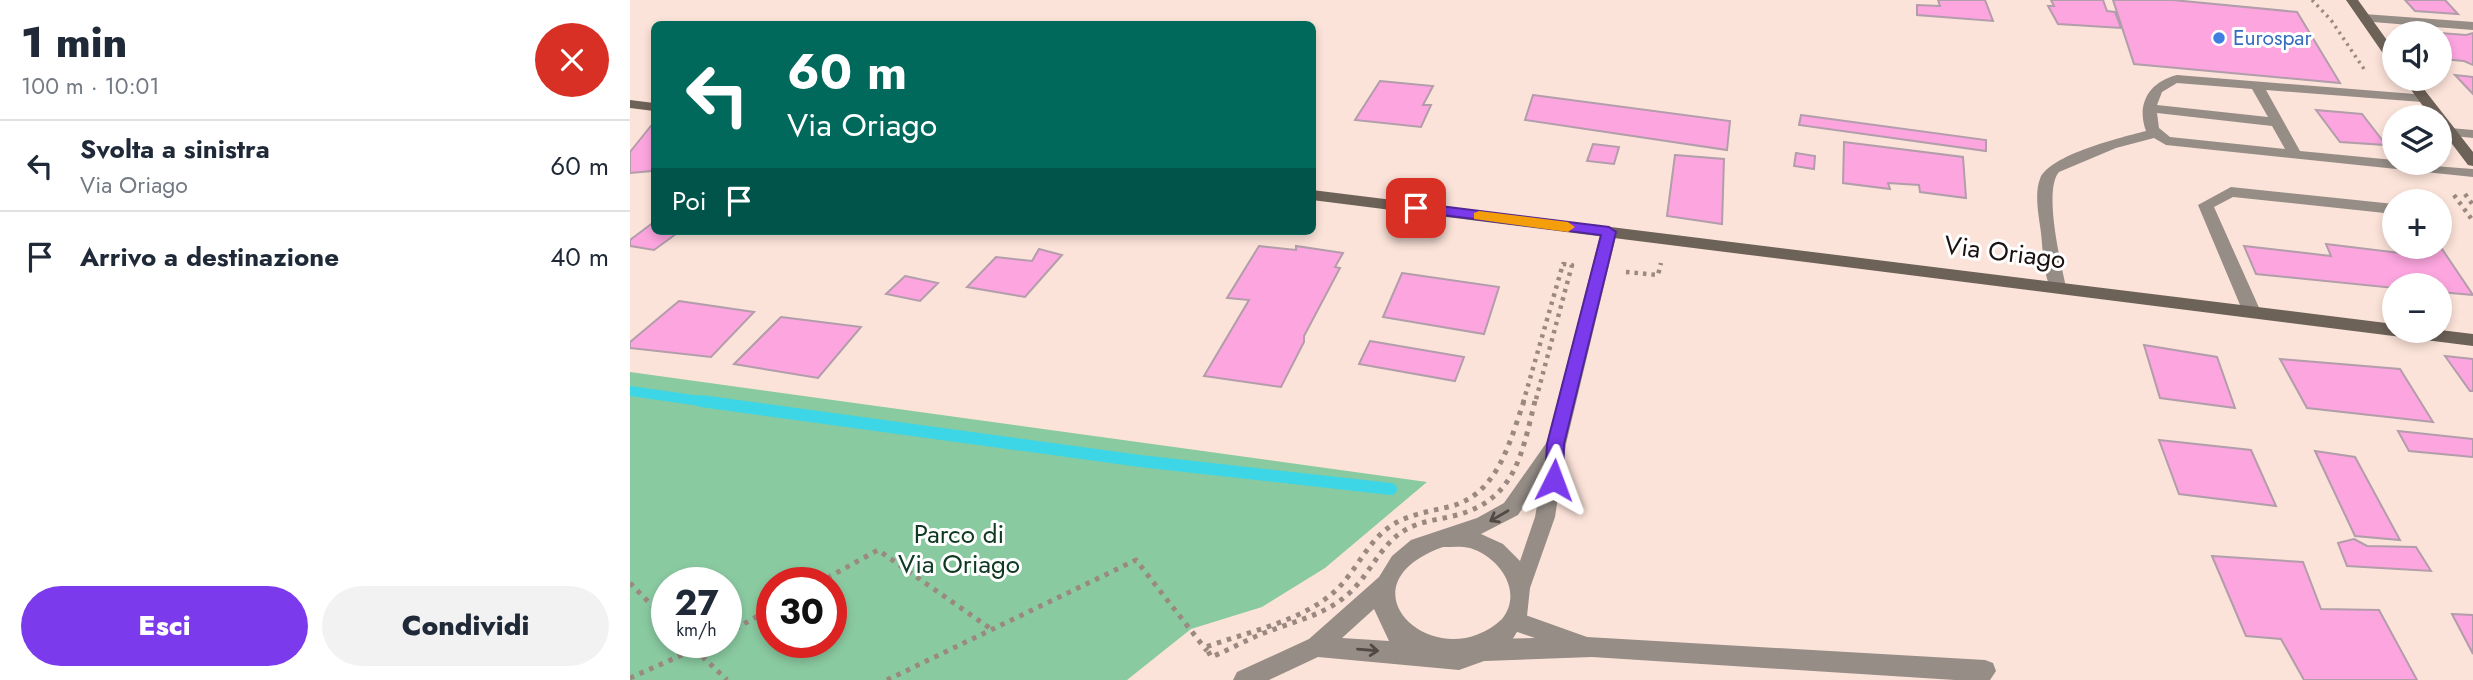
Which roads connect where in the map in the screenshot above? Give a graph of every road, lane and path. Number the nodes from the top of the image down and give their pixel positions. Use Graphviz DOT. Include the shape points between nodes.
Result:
graph roads {
  1 [pos="2312,0"];
  2 [pos="2352,0"];
  3 [pos="2364,18"];
  4 [pos="2473,26"];
  5 [pos="2382,43"];
  6 [pos="2372,82"];
  7 [pos="2257,85"];
  8 [pos="2418,91"];
  9 [pos="2423,98"];
  10 [pos="630,104"];
  11 [pos="2429,105"];
  12 [pos="651,107"];
  13 [pos="2149,108"];
  14 [pos="2278,122"];
  15 [pos="2452,132"];
  16 [pos="2155,134"];
  17 [pos="2473,134"];
  18 [pos="2452,135"];
  19 [pos="2296,156"];
  20 [pos="2473,162"];
  21 [pos="2473,173"];
  22 [pos="1316,195"];
  23 [pos="2382,208"];
  24 [pos="1609,232"];
  25 [pos="1664,251"];
  26 [pos="1618,271"];
  27 [pos="2059,287"];
  28 [pos="2252,312"];
  29 [pos="2382,328"];
  30 [pos="2452,337"];
  31 [pos="2473,340"];
  32 [pos="1556,444"];
  33 [pos="1448,537"];
  34 [pos="847,567"];
  35 [pos="630,583"];
  36 [pos="1387,583"];
  37 [pos="1520,587"];
  38 [pos="651,605"];
  39 [pos="1514,621"];
  40 [pos="991,629"];
  41 [pos="1317,646"];
  42 [pos="1592,647"];
  43 [pos="1485,650"];
  44 [pos="1419,654"];
  45 [pos="1211,657"];
  46 [pos="678,658"];
  47 [pos="703,658"];
  48 [pos="1985,671"];
  49 [pos="630,678"];
  50 [pos="727,680"];
  51 [pos="887,680"];
  52 [pos="1245,680"];
  1 -- 6 [label="path" via="2331,20"];
  2 -- 3 [label="street"];
  3 -- 4 [label="street"];
  3 -- 5 [label="street"];
  7 -- 9 [label="street"];
  7 -- 13 [label="street" via="2175,79 2156,90"];
  7 -- 14 [label="street"];
  8 -- 9 [label="street"];
  9 -- 11 [label="street"];
  10 -- 12 [label="street"];
  13 -- 14 [label="street"];
  13 -- 16 [label="street"];
  14 -- 19 [label="street"];
  15 -- 17 [label="street"];
  16 -- 19 [label="street" via="2178,144"];
  16 -- 27 [label="street" via="2110,145 2048,175 2046,201"];
  18 -- 20 [label="street"];
  19 -- 21 [label="street"];
  22 -- 24 [label="street, Via Oriago"];
  23 -- 28 [label="street" via="2231,192 2206,205"];
  24 -- 27 [label="street, Via Oriago"];
  24 -- 32 [label="street"];
  25 -- 26 [label="path" via="1658,275"];
  27 -- 28 [label="street, Via Oriago"];
  28 -- 29 [label="street, Via Oriago"];
  30 -- 31 [label="street, Via Oriago"];
  32 -- 33 [label="street, one-way" via="1511,509"];
  32 -- 37 [label="street" via="1545,520"];
  33 -- 36 [label="street" via="1409,553"];
  33 -- 37 [label="street" via="1470,538 1505,556"];
  34 -- 40 [label="path" via="878,550"];
  35 -- 38 [label="path"];
  36 -- 41 [label="street"];
  36 -- 44 [label="street" via="1383,607 1388,626"];
  37 -- 39 [label="street"];
  39 -- 42 [label="street"];
  39 -- 43 [label="street"];
  40 -- 45 [label="path" via="1136,560"];
  40 -- 51 [label="path"];
  41 -- 44 [label="street, one-way"];
  41 -- 52 [label="street"];
  42 -- 43 [label="street"];
  42 -- 48 [label="street"];
  43 -- 44 [label="street" via="1441,660"];
  45 -- 45 [label="path" via="1340,602 1375,556 1413,525 1458,516 1484,506 1505,490 1519,462 1572,265 1563,264 1508,449 1487,488 1475,498 1393,524 1366,550 1332,595 1206,647"];
  46 -- 49 [label="path"];
  47 -- 50 [label="path"];
}
